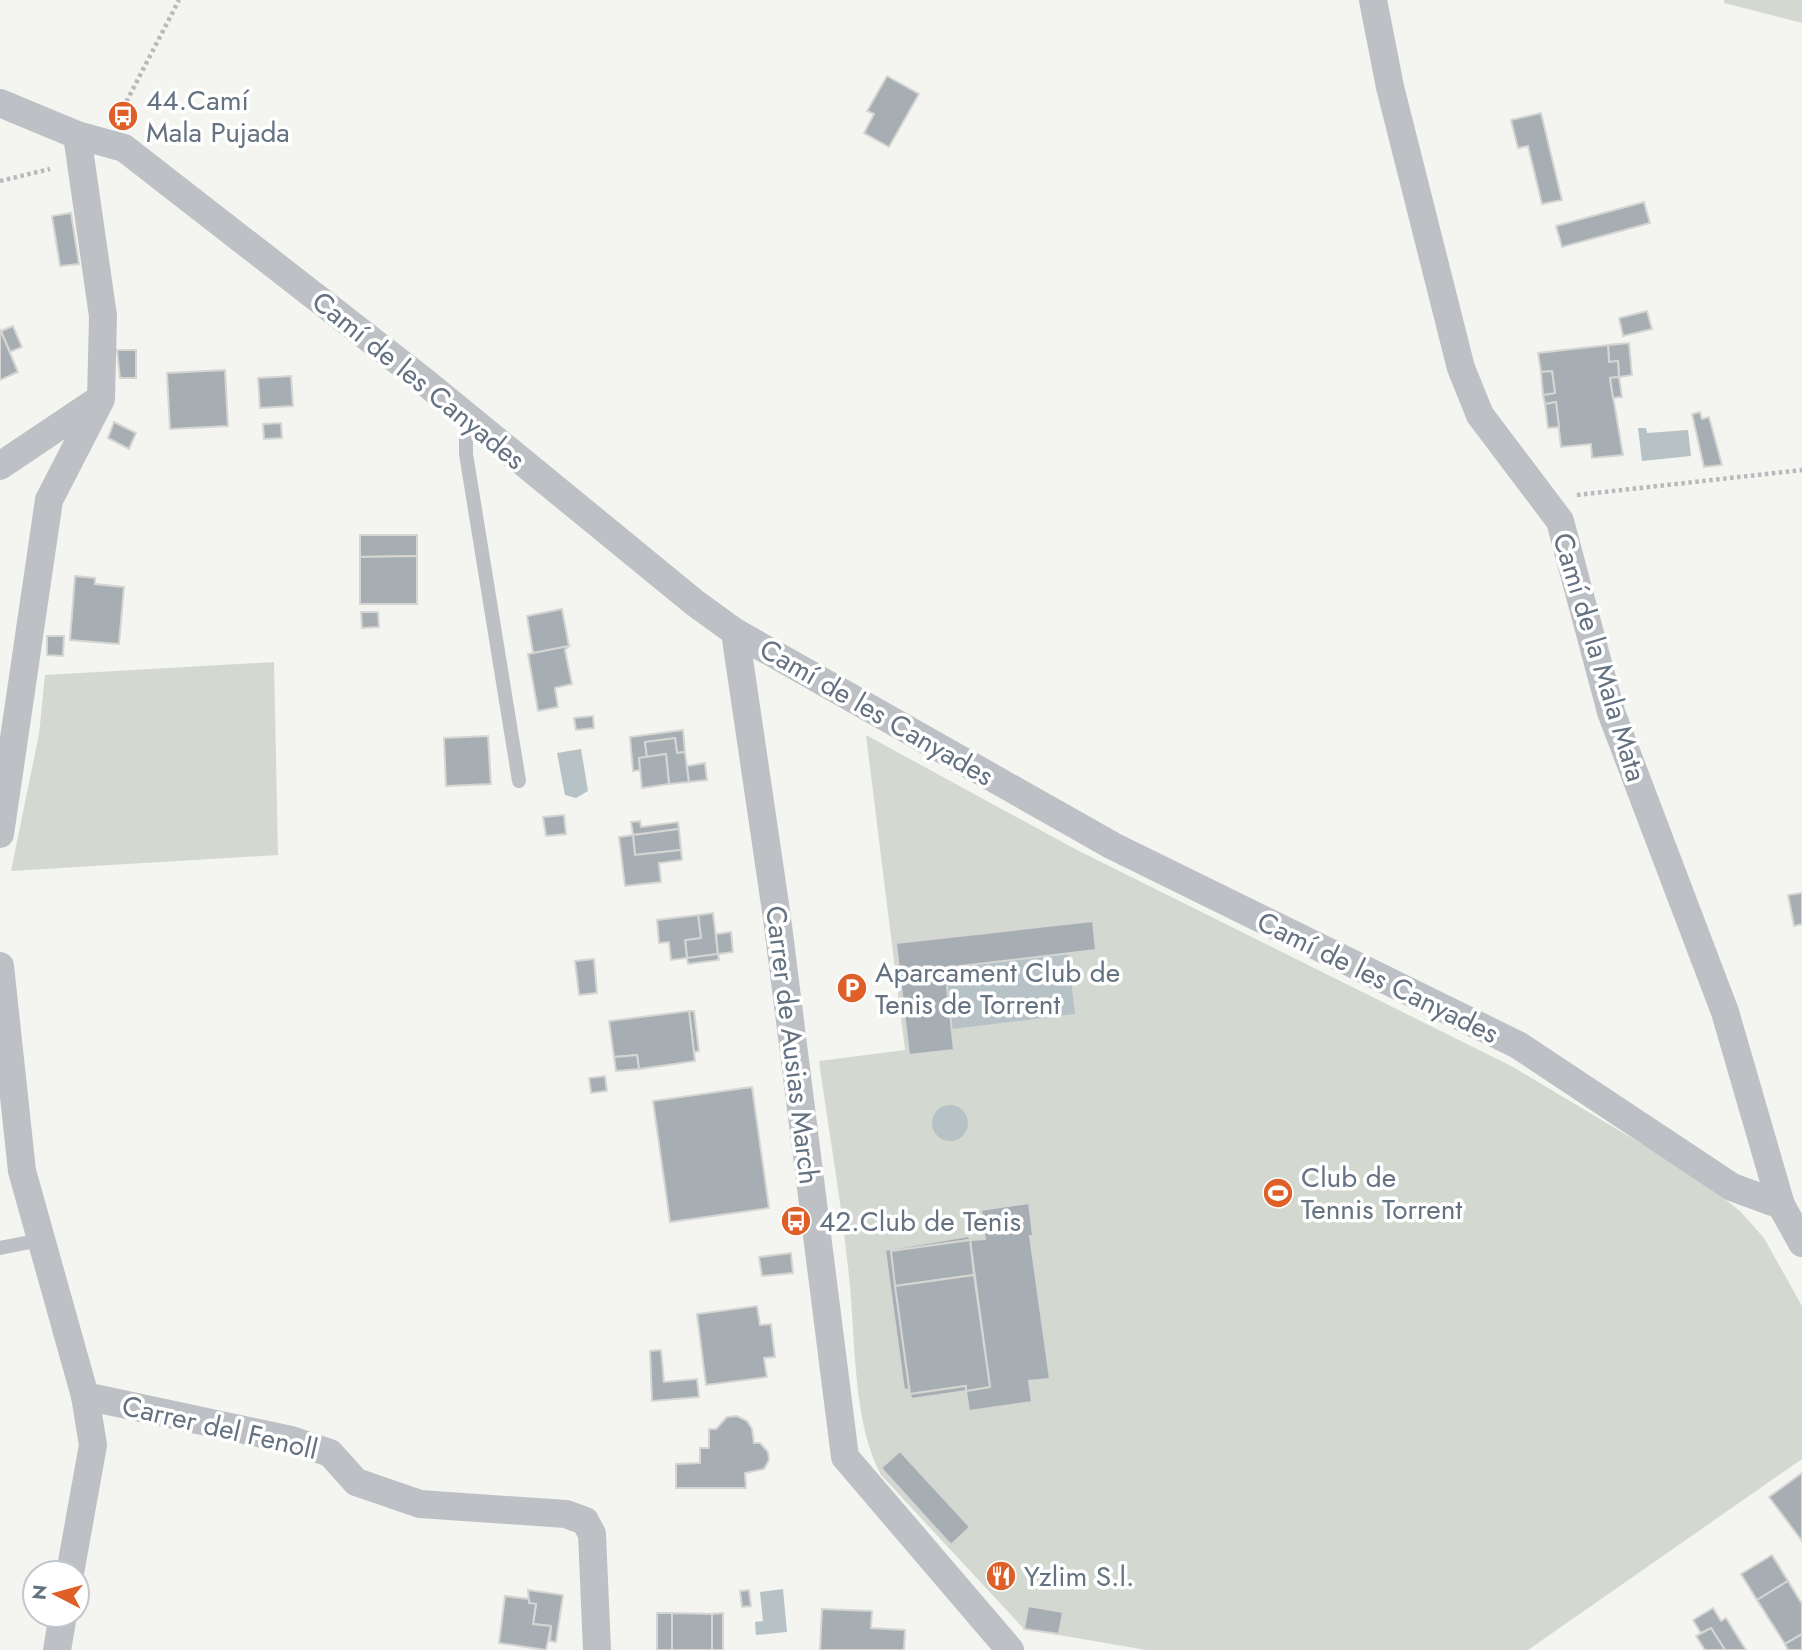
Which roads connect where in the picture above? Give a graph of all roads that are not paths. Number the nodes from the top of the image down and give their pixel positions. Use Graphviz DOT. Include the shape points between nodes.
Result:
graph roads {
  1 [pos="1373,0"];
  2 [pos="0,103"];
  3 [pos="79,148"];
  4 [pos="101,399"];
  5 [pos="466,416"];
  6 [pos="0,466"];
  7 [pos="735,632"];
  8 [pos="519,781"];
  9 [pos="0,834"];
  10 [pos="0,966"];
  11 [pos="1781,1205"];
  12 [pos="41,1240"];
  13 [pos="1802,1243"];
  14 [pos="0,1248"];
  15 [pos="85,1396"];
  16 [pos="73,1559"];
  17 [pos="61,1629"];
  18 [pos="57,1650"];
  19 [pos="597,1650"];
  20 [pos="1010,1650"];
  1 -- 11 [label="street, Camí de la Mala Mata" via="1390,88 1461,368 1480,415 1560,521 1611,712 1725,1012"];
  2 -- 3 [label="street, Camí de les Canyades"];
  3 -- 4 [label="street" via="103,316"];
  3 -- 5 [label="street, Camí de les Canyades" via="105,143 124,148"];
  4 -- 6 [label="street"];
  4 -- 9 [label="street" via="49,500"];
  5 -- 7 [label="street, Camí de les Canyades"];
  5 -- 8 [label="lane" via="466,454"];
  7 -- 11 [label="street, Camí de les Canyades" via="1112,846 1518,1045 1732,1187"];
  7 -- 20 [label="street, Carrer de Ausias March" via="777,918 845,1457"];
  10 -- 12 [label="street" via="22,1171"];
  11 -- 13 [label="street"];
  12 -- 14 [label="lane"];
  12 -- 15 [label="street"];
  15 -- 16 [label="street" via="93,1445"];
  15 -- 19 [label="street, Carrer del Fenoll" via="291,1440 330,1453 356,1482 421,1504 566,1514 584,1521 592,1534"];
  17 -- 18 [label="street"];
}
